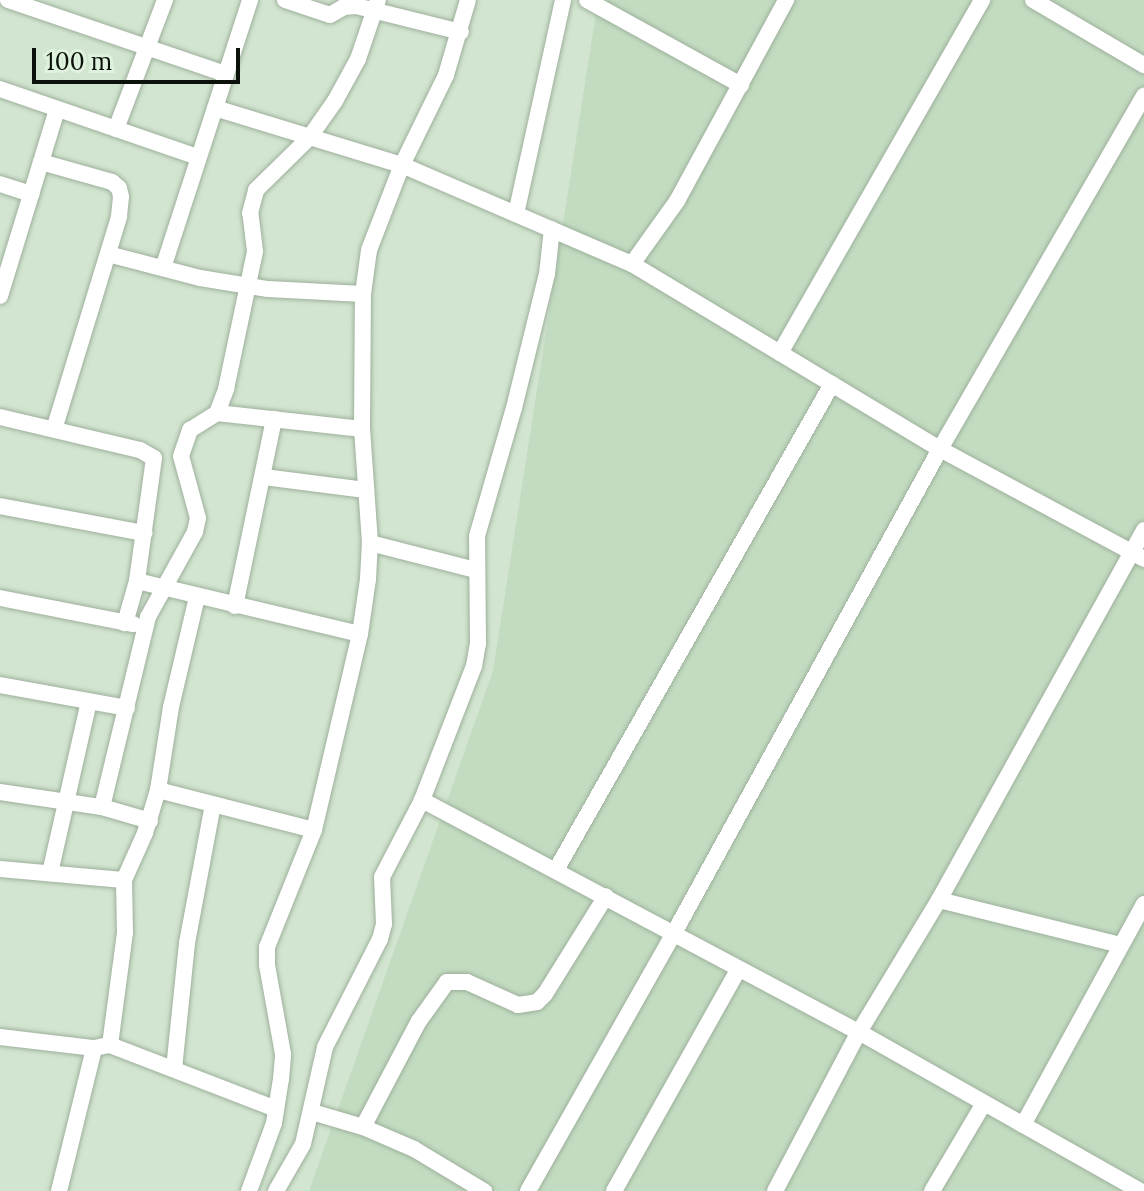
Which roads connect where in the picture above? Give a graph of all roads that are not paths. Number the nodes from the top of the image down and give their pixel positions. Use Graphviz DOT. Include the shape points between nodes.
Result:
graph roads {
  1 [pos="8,0"];
  2 [pos="165,0"];
  3 [pos="250,0"];
  4 [pos="285,0"];
  5 [pos="468,0"];
  6 [pos="563,0"];
  7 [pos="587,0"];
  8 [pos="786,0"];
  9 [pos="982,0"];
  10 [pos="1033,0"];
  11 [pos="40,5"];
  12 [pos="376,6"];
  13 [pos="336,7"];
  14 [pos="461,32"];
  15 [pos="146,50"];
  16 [pos="1144,65"];
  17 [pos="225,74"];
  18 [pos="741,85"];
  19 [pos="0,89"];
  20 [pos="1144,96"];
  21 [pos="215,108"];
  22 [pos="57,109"];
  23 [pos="116,129"];
  24 [pos="309,138"];
  25 [pos="198,157"];
  26 [pos="41,162"];
  27 [pos="402,165"];
  28 [pos="0,184"];
  29 [pos="31,194"];
  30 [pos="516,214"];
  31 [pos="552,229"];
  32 [pos="108,254"];
  33 [pos="632,264"];
  34 [pos="163,268"];
  35 [pos="248,285"];
  36 [pos="363,294"];
  37 [pos="0,296"];
  38 [pos="780,353"];
  39 [pos="832,384"];
  40 [pos="217,413"];
  41 [pos="0,417"];
  42 [pos="274,419"];
  43 [pos="54,429"];
  44 [pos="362,429"];
  45 [pos="940,449"];
  46 [pos="264,477"];
  47 [pos="365,490"];
  48 [pos="0,506"];
  49 [pos="1144,530"];
  50 [pos="144,533"];
  51 [pos="370,543"];
  52 [pos="1138,556"];
  53 [pos="475,570"];
  54 [pos="137,581"];
  55 [pos="162,589"];
  56 [pos="197,597"];
  57 [pos="0,598"];
  58 [pos="235,606"];
  59 [pos="125,623"];
  60 [pos="146,627"];
  61 [pos="360,634"];
  62 [pos="0,687"];
  63 [pos="89,702"];
  64 [pos="127,708"];
  65 [pos="158,790"];
  66 [pos="0,792"];
  67 [pos="422,800"];
  68 [pos="66,802"];
  69 [pos="213,804"];
  70 [pos="102,807"];
  71 [pos="150,821"];
  72 [pos="314,830"];
  73 [pos="0,869"];
  74 [pos="556,870"];
  75 [pos="50,873"];
  76 [pos="124,880"];
  77 [pos="606,896"];
  78 [pos="939,900"];
  79 [pos="1144,904"];
  80 [pos="674,933"];
  81 [pos="1121,945"];
  82 [pos="738,970"];
  83 [pos="859,1032"];
  84 [pos="0,1037"];
  85 [pos="102,1046"];
  86 [pos="174,1069"];
  87 [pos="984,1103"];
  88 [pos="276,1109"];
  89 [pos="312,1112"];
  90 [pos="1023,1125"];
  91 [pos="363,1127"];
  92 [pos="1142,1190"];
  93 [pos="59,1191"];
  94 [pos="249,1191"];
  95 [pos="276,1191"];
  96 [pos="484,1191"];
  97 [pos="528,1191"];
  98 [pos="614,1191"];
  99 [pos="775,1191"];
  100 [pos="932,1191"];
  1 -- 11 [label="street"];
  2 -- 15 [label="street"];
  3 -- 17 [label="street"];
  4 -- 13 [label="street" via="321,13"];
  5 -- 14 [label="street"];
  6 -- 30 [label="street"];
  7 -- 18 [label="street"];
  8 -- 18 [label="street"];
  9 -- 38 [label="street"];
  10 -- 16 [label="street"];
  11 -- 15 [label="street"];
  12 -- 13 [label="street"];
  12 -- 14 [label="street"];
  12 -- 24 [label="street" via="358,59"];
  14 -- 27 [label="street"];
  15 -- 17 [label="street"];
  15 -- 23 [label="street"];
  17 -- 21 [label="street"];
  18 -- 33 [label="street" via="677,201"];
  19 -- 22 [label="street"];
  20 -- 45 [label="street"];
  21 -- 24 [label="street"];
  21 -- 25 [label="street"];
  22 -- 23 [label="street"];
  22 -- 26 [label="street"];
  23 -- 25 [label="street"];
  24 -- 27 [label="street"];
  24 -- 35 [label="street" via="256,190 250,213 255,251"];
  25 -- 34 [label="street"];
  26 -- 29 [label="street"];
  26 -- 32 [label="street" via="119,188 119,217"];
  27 -- 30 [label="street"];
  27 -- 36 [label="street" via="369,250"];
  28 -- 29 [label="street"];
  29 -- 37 [label="street"];
  30 -- 31 [label="street"];
  31 -- 33 [label="street"];
  31 -- 53 [label="street" via="547,274 518,393 481,516"];
  32 -- 34 [label="street"];
  32 -- 43 [label="street"];
  33 -- 38 [label="street"];
  34 -- 35 [label="street"];
  35 -- 36 [label="street"];
  35 -- 40 [label="street"];
  36 -- 44 [label="street"];
  38 -- 39 [label="street"];
  39 -- 45 [label="street"];
  39 -- 74 [label="street"];
  40 -- 42 [label="street"];
  40 -- 55 [label="street" via="200,420 184,442 182,469 198,518"];
  41 -- 43 [label="street"];
  42 -- 44 [label="street"];
  42 -- 46 [label="street"];
  43 -- 50 [label="street" via="154,458"];
  44 -- 47 [label="street"];
  45 -- 52 [label="street"];
  45 -- 80 [label="street"];
  46 -- 47 [label="street"];
  46 -- 58 [label="street"];
  47 -- 51 [label="street"];
  48 -- 50 [label="street"];
  49 -- 52 [label="street"];
  50 -- 54 [label="street"];
  51 -- 53 [label="street"];
  51 -- 61 [label="street"];
  52 -- 78 [label="street"];
  53 -- 67 [label="street" via="474,666"];
  54 -- 55 [label="street"];
  54 -- 59 [label="street"];
  55 -- 56 [label="street"];
  55 -- 60 [label="street"];
  56 -- 58 [label="street"];
  56 -- 65 [label="street"];
  57 -- 59 [label="street"];
  58 -- 61 [label="street"];
  59 -- 60 [label="street"];
  60 -- 64 [label="street"];
  61 -- 72 [label="street"];
  62 -- 63 [label="street"];
  63 -- 64 [label="street"];
  63 -- 68 [label="street"];
  64 -- 70 [label="street"];
  65 -- 69 [label="street"];
  65 -- 71 [label="street"];
  66 -- 68 [label="street"];
  67 -- 74 [label="street"];
  67 -- 89 [label="street" via="382,877 380,939 325,1047"];
  68 -- 70 [label="street"];
  68 -- 75 [label="street"];
  69 -- 72 [label="street"];
  69 -- 86 [label="street" via="187,943"];
  70 -- 71 [label="street"];
  71 -- 76 [label="street"];
  72 -- 88 [label="street" via="267,947 283,1054"];
  73 -- 75 [label="street"];
  74 -- 77 [label="street"];
  75 -- 76 [label="street"];
  76 -- 85 [label="street" via="125,933"];
  77 -- 80 [label="street"];
  77 -- 91 [label="street" via="537,1002 518,1005 467,982 447,982 419,1021"];
  78 -- 81 [label="street"];
  78 -- 83 [label="street"];
  79 -- 81 [label="street"];
  80 -- 82 [label="street"];
  80 -- 97 [label="street"];
  81 -- 90 [label="street"];
  82 -- 83 [label="street"];
  82 -- 98 [label="street"];
  83 -- 87 [label="street"];
  83 -- 99 [label="street"];
  84 -- 85 [label="street"];
  85 -- 86 [label="street"];
  85 -- 93 [label="street"];
  86 -- 88 [label="street"];
  87 -- 90 [label="street"];
  87 -- 100 [label="street"];
  88 -- 94 [label="street"];
  89 -- 91 [label="street"];
  89 -- 95 [label="street" via="303,1144"];
  90 -- 92 [label="street"];
  91 -- 96 [label="street" via="414,1149"];
}
